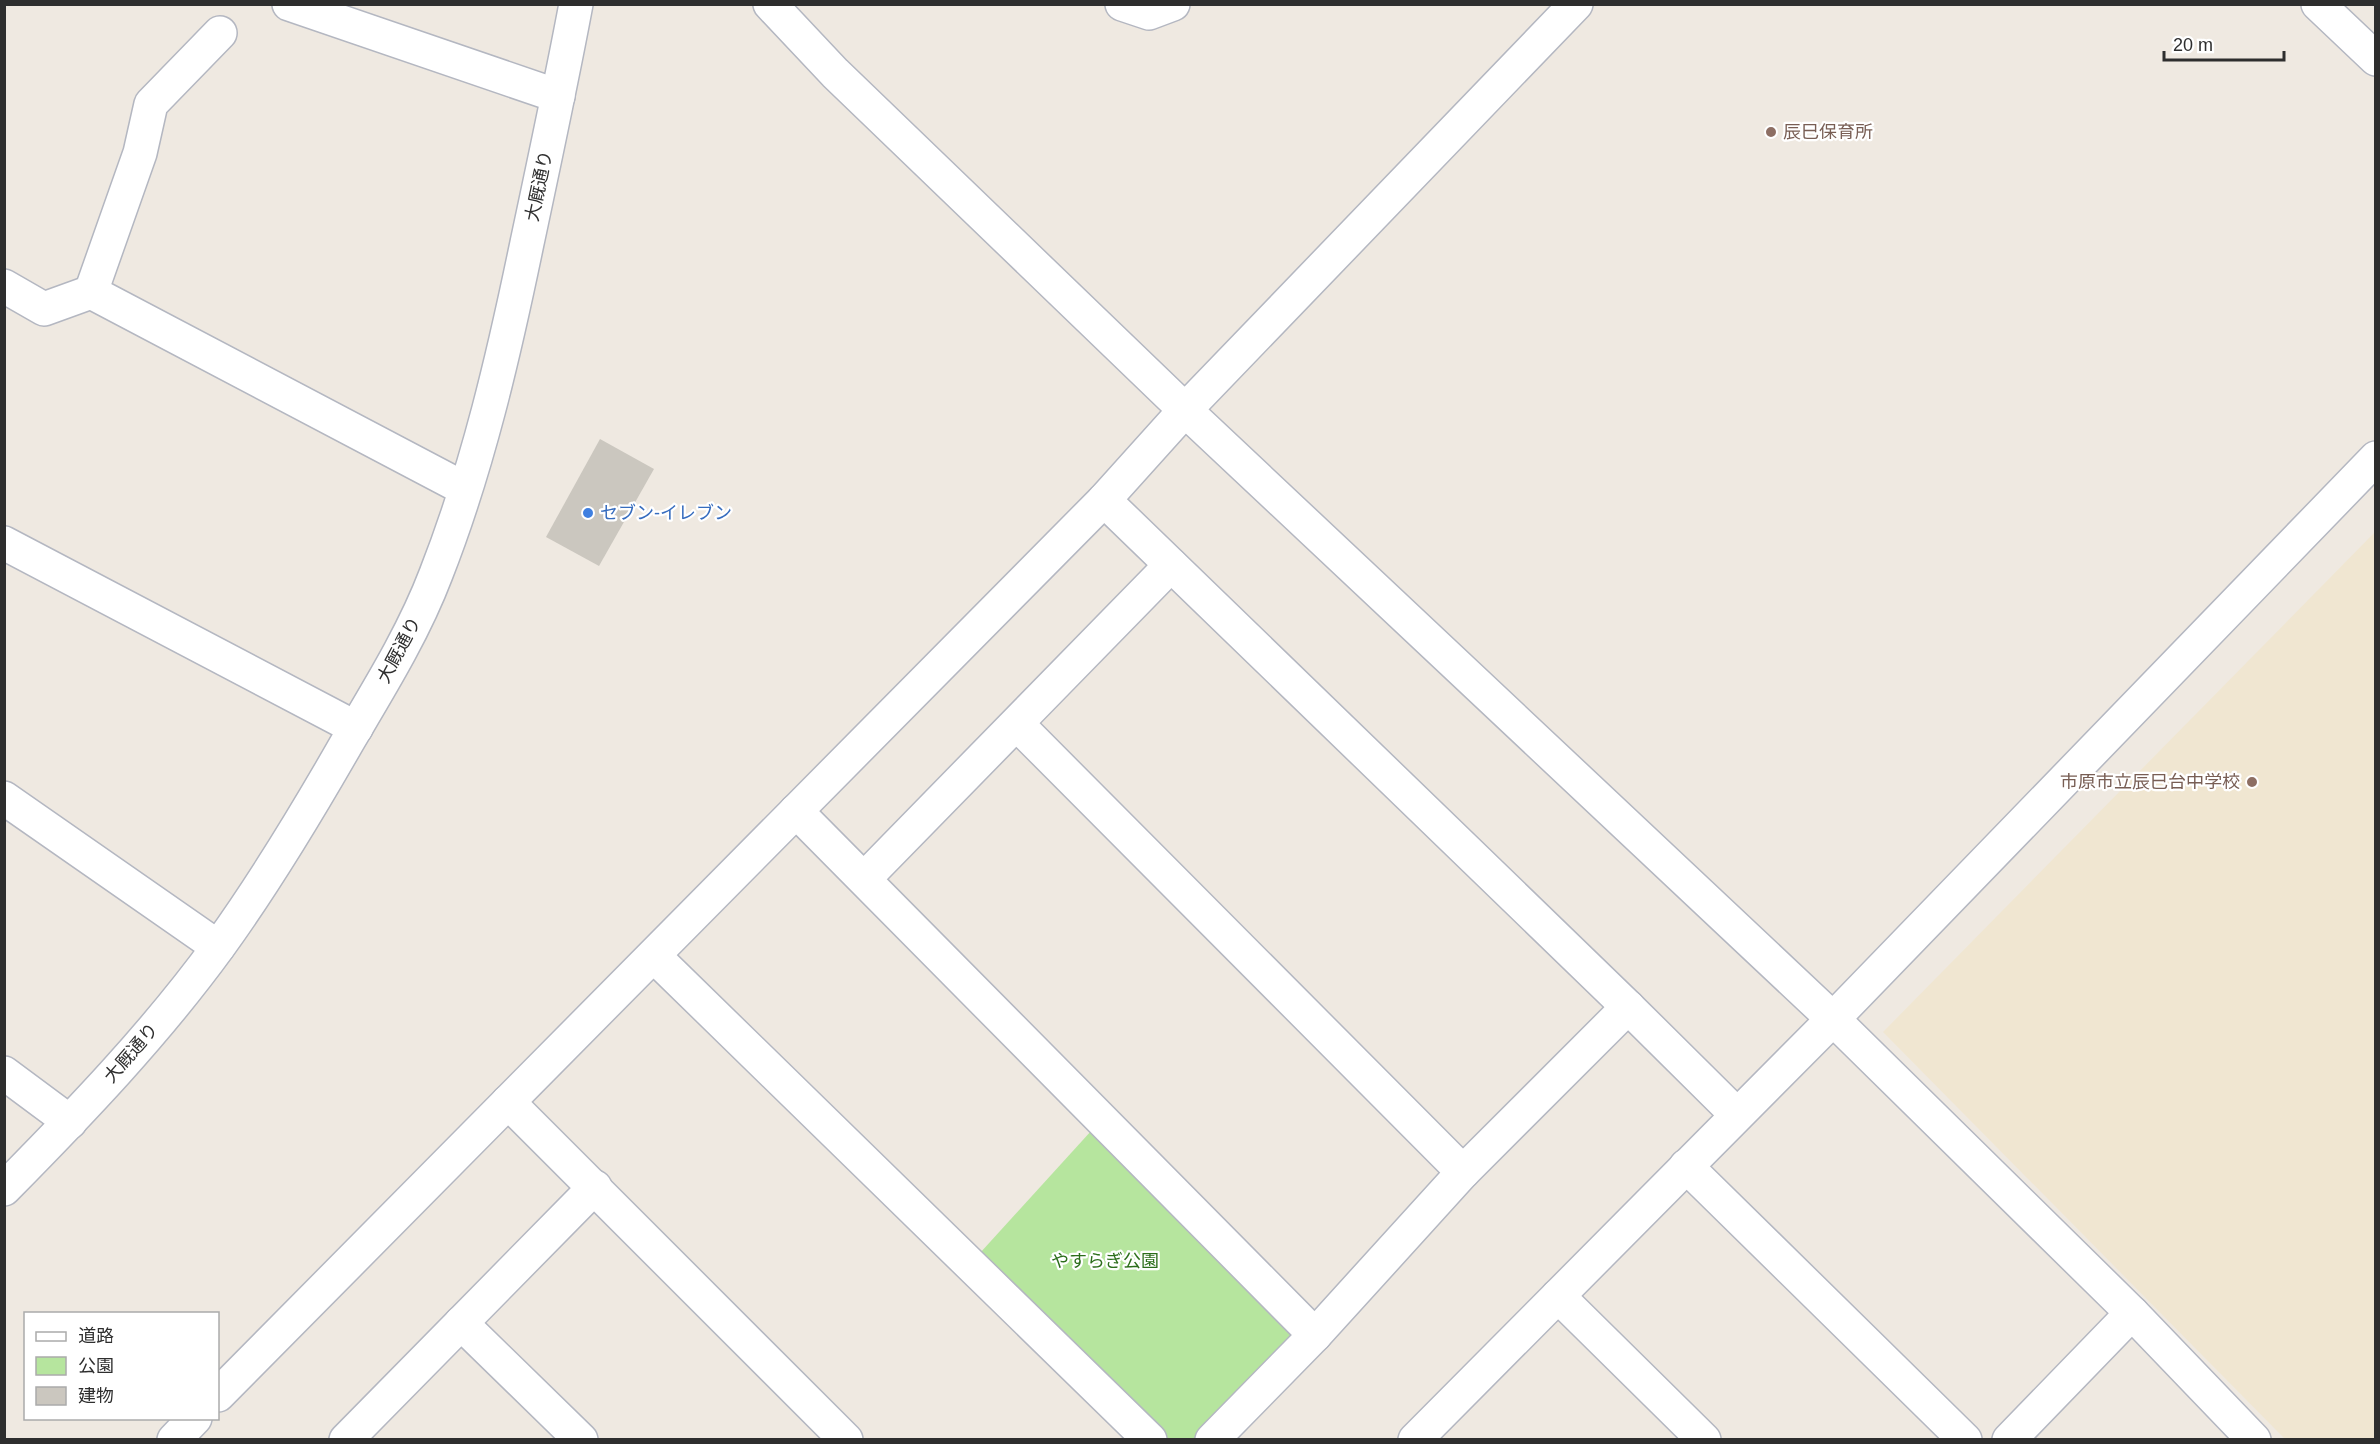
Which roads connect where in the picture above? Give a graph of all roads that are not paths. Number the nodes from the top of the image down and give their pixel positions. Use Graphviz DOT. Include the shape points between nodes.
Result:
graph roads {
  1 [pos="289,4"];
  2 [pos="576,4"];
  3 [pos="770,4"];
  4 [pos="1122,4"];
  5 [pos="1173,4"];
  6 [pos="1576,4"];
  7 [pos="2318,4"];
  8 [pos="220,33"];
  9 [pos="2376,59"];
  10 [pos="558,96"];
  11 [pos="4,286"];
  12 [pos="91,292"];
  13 [pos="1185,410"];
  14 [pos="2376,458"];
  15 [pos="465,489"];
  16 [pos="1104,500"];
  17 [pos="4,543"];
  18 [pos="1172,565"];
  19 [pos="1017,724"];
  20 [pos="356,728"];
  21 [pos="4,798"];
  22 [pos="796,811"];
  23 [pos="864,879"];
  24 [pos="218,947"];
  25 [pos="654,956"];
  26 [pos="1628,1007"];
  27 [pos="1833,1019"];
  28 [pos="4,1073"];
  29 [pos="508,1102"];
  30 [pos="1737,1115"];
  31 [pos="70,1122"];
  32 [pos="1686,1166"];
  33 [pos="1463,1172"];
  34 [pos="595,1187"];
  35 [pos="4,1189"];
  36 [pos="1558,1296"];
  37 [pos="2132,1313"];
  38 [pos="461,1323"];
  39 [pos="1316,1335"];
  40 [pos="219,1394"];
  41 [pos="194,1420"];
  42 [pos="1423,1437"];
  43 [pos="174,1440"];
  44 [pos="346,1440"];
  45 [pos="581,1440"];
  46 [pos="846,1440"];
  47 [pos="1150,1440"];
  48 [pos="1212,1440"];
  49 [pos="1704,1440"];
  50 [pos="1965,1440"];
  51 [pos="2009,1440"];
  52 [pos="2254,1440"];
  1 -- 10 [label="street"];
  2 -- 10 [label="street, 大厩通り"];
  3 -- 13 [label="street" via="835,73"];
  4 -- 5 [label="street" via="1149,13"];
  6 -- 13 [label="street"];
  7 -- 9 [label="street"];
  8 -- 12 [label="street" via="151,104 141,153"];
  10 -- 15 [label="street, 大厩通り" via="509,329"];
  11 -- 12 [label="street" via="44,309"];
  12 -- 15 [label="street"];
  13 -- 16 [label="street"];
  13 -- 27 [label="street"];
  14 -- 27 [label="street"];
  15 -- 20 [label="street, 大厩通り" via="436,576 400,652"];
  16 -- 18 [label="street"];
  16 -- 22 [label="street"];
  17 -- 20 [label="street"];
  18 -- 19 [label="street"];
  18 -- 26 [label="street"];
  19 -- 23 [label="street"];
  19 -- 33 [label="street"];
  20 -- 24 [label="street, 大厩通り" via="291,839"];
  21 -- 24 [label="street"];
  22 -- 23 [label="street"];
  22 -- 25 [label="street"];
  23 -- 39 [label="street"];
  24 -- 31 [label="street, 大厩通り" via="141,1044"];
  25 -- 29 [label="street"];
  25 -- 47 [label="street"];
  26 -- 30 [label="street"];
  26 -- 33 [label="street"];
  27 -- 30 [label="street"];
  27 -- 37 [label="street"];
  28 -- 31 [label="street"];
  29 -- 34 [label="street"];
  29 -- 40 [label="street"];
  30 -- 32 [label="street"];
  31 -- 35 [label="street, 大厩通り"];
  32 -- 36 [label="street"];
  32 -- 50 [label="street"];
  33 -- 39 [label="street"];
  34 -- 38 [label="street"];
  34 -- 46 [label="street"];
  36 -- 42 [label="street"];
  36 -- 49 [label="street"];
  37 -- 51 [label="street"];
  37 -- 52 [label="street"];
  38 -- 44 [label="street"];
  38 -- 45 [label="street"];
  39 -- 48 [label="street"];
  41 -- 43 [label="street"];
}
